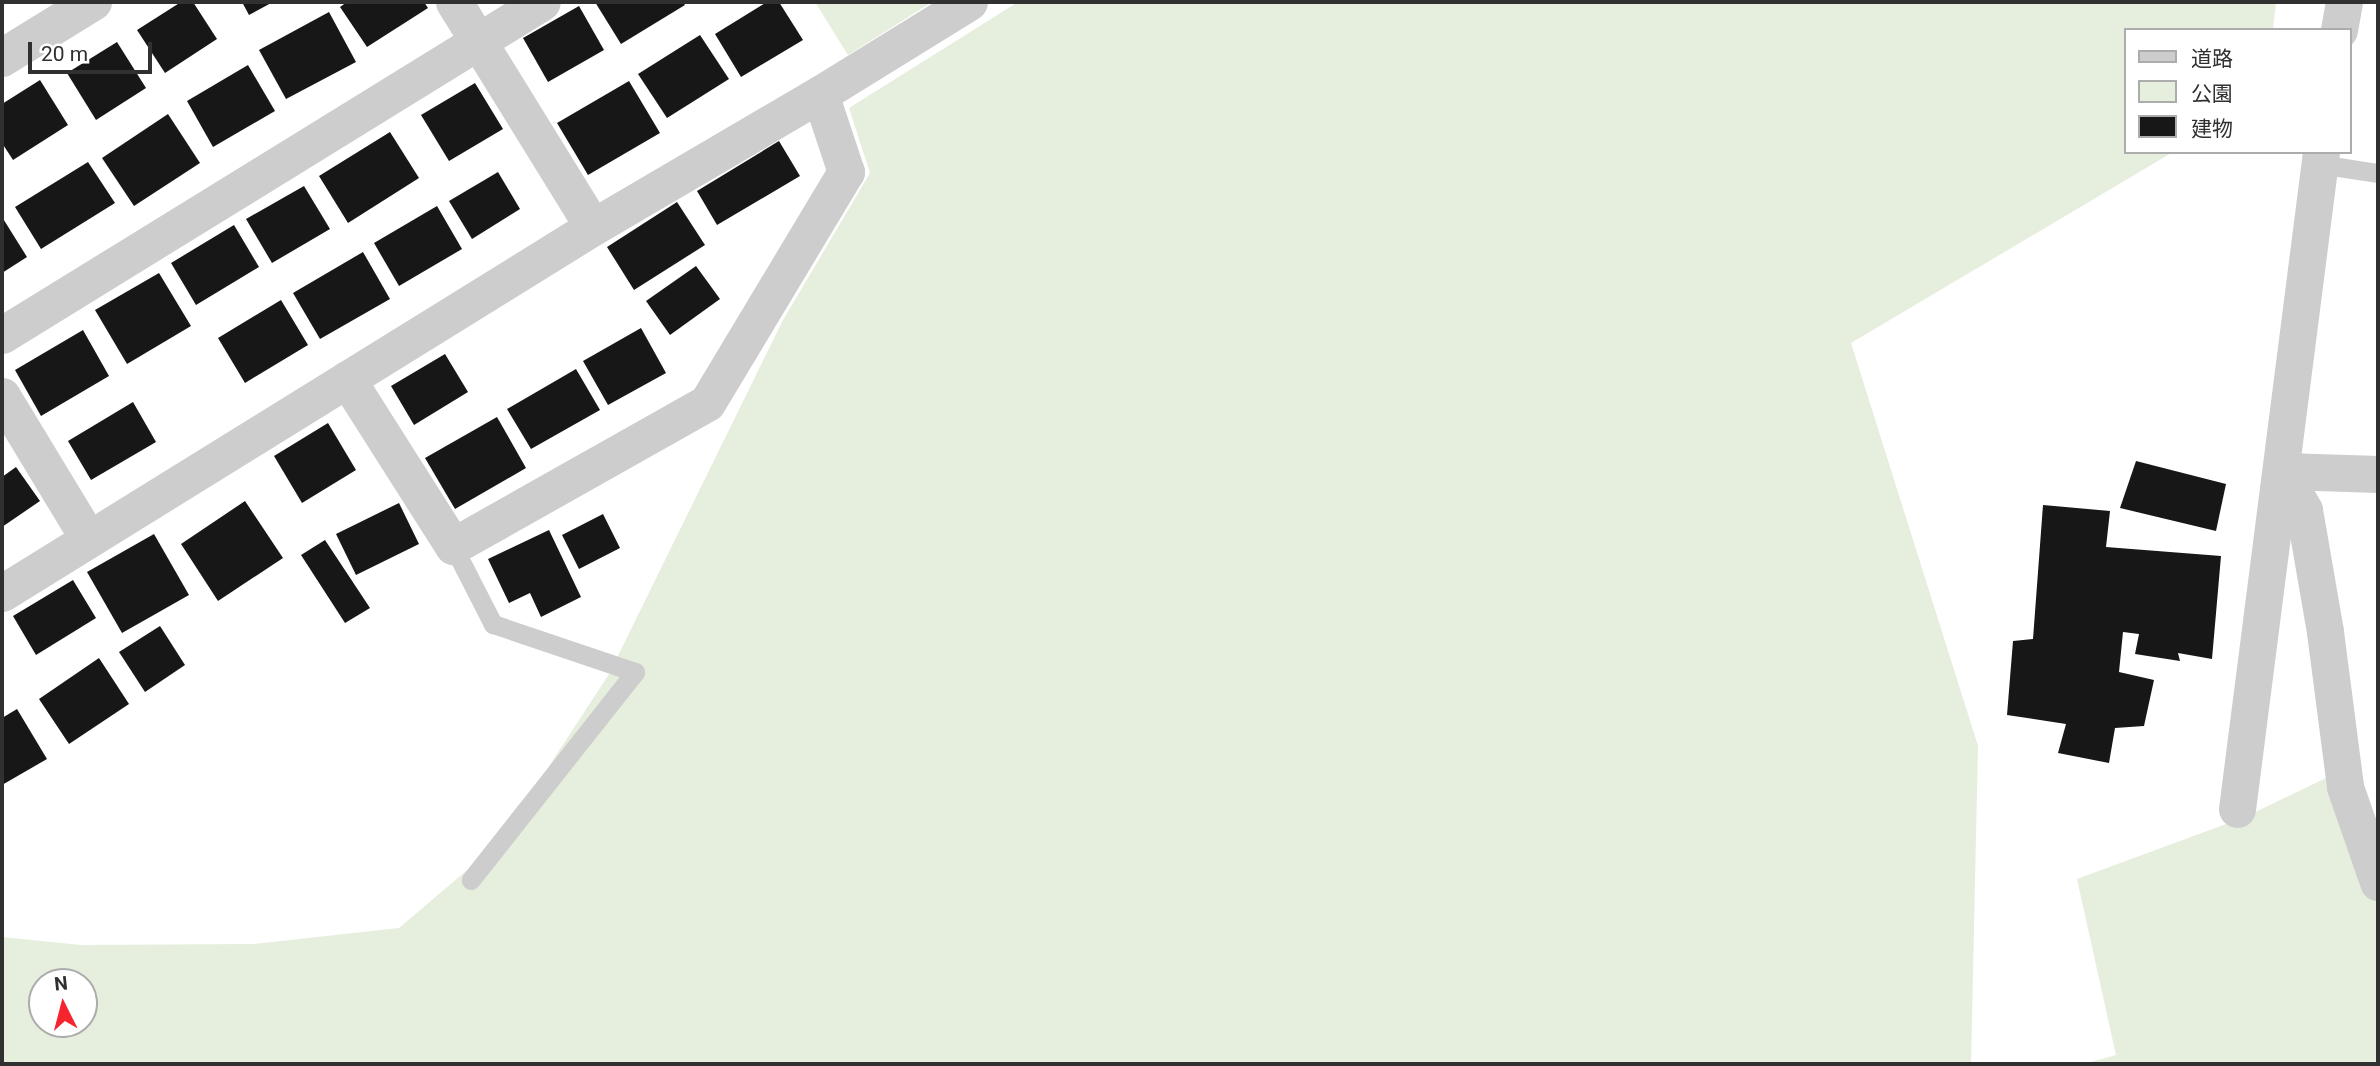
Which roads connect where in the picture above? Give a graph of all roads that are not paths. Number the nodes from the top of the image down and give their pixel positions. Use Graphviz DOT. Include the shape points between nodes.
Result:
graph roads {
  1 [pos="93,2"];
  2 [pos="454,2"];
  3 [pos="542,2"];
  4 [pos="969,2"];
  5 [pos="2344,2"];
  6 [pos="2340,28"];
  7 [pos="478,41"];
  8 [pos="2,58"];
  9 [pos="820,94"];
  10 [pos="2320,158"];
  11 [pos="2378,173"];
  12 [pos="593,227"];
  13 [pos="2,335"];
  14 [pos="347,379"];
  15 [pos="2,396"];
  16 [pos="2282,471"];
  17 [pos="2378,474"];
  18 [pos="88,538"];
  19 [pos="453,545"];
  20 [pos="2,593"];
  21 [pos="2237,809"];
  22 [pos="471,880"];
  23 [pos="2378,883"];
  1 -- 8 [label="street"];
  2 -- 7 [label="street"];
  3 -- 7 [label="street"];
  4 -- 9 [label="street"];
  5 -- 6 [label="street"];
  7 -- 12 [label="street"];
  7 -- 13 [label="street"];
  9 -- 12 [label="street"];
  9 -- 19 [label="street" via="846,172 707,403"];
  10 -- 11 [label="lane"];
  10 -- 16 [label="street"];
  12 -- 14 [label="street"];
  14 -- 18 [label="street"];
  14 -- 19 [label="street"];
  15 -- 18 [label="street"];
  16 -- 17 [label="street"];
  16 -- 21 [label="street"];
  16 -- 23 [label="street" via="2304,510 2345,787"];
  18 -- 20 [label="street"];
  19 -- 22 [label="lane" via="493,624 635,672"];
}
